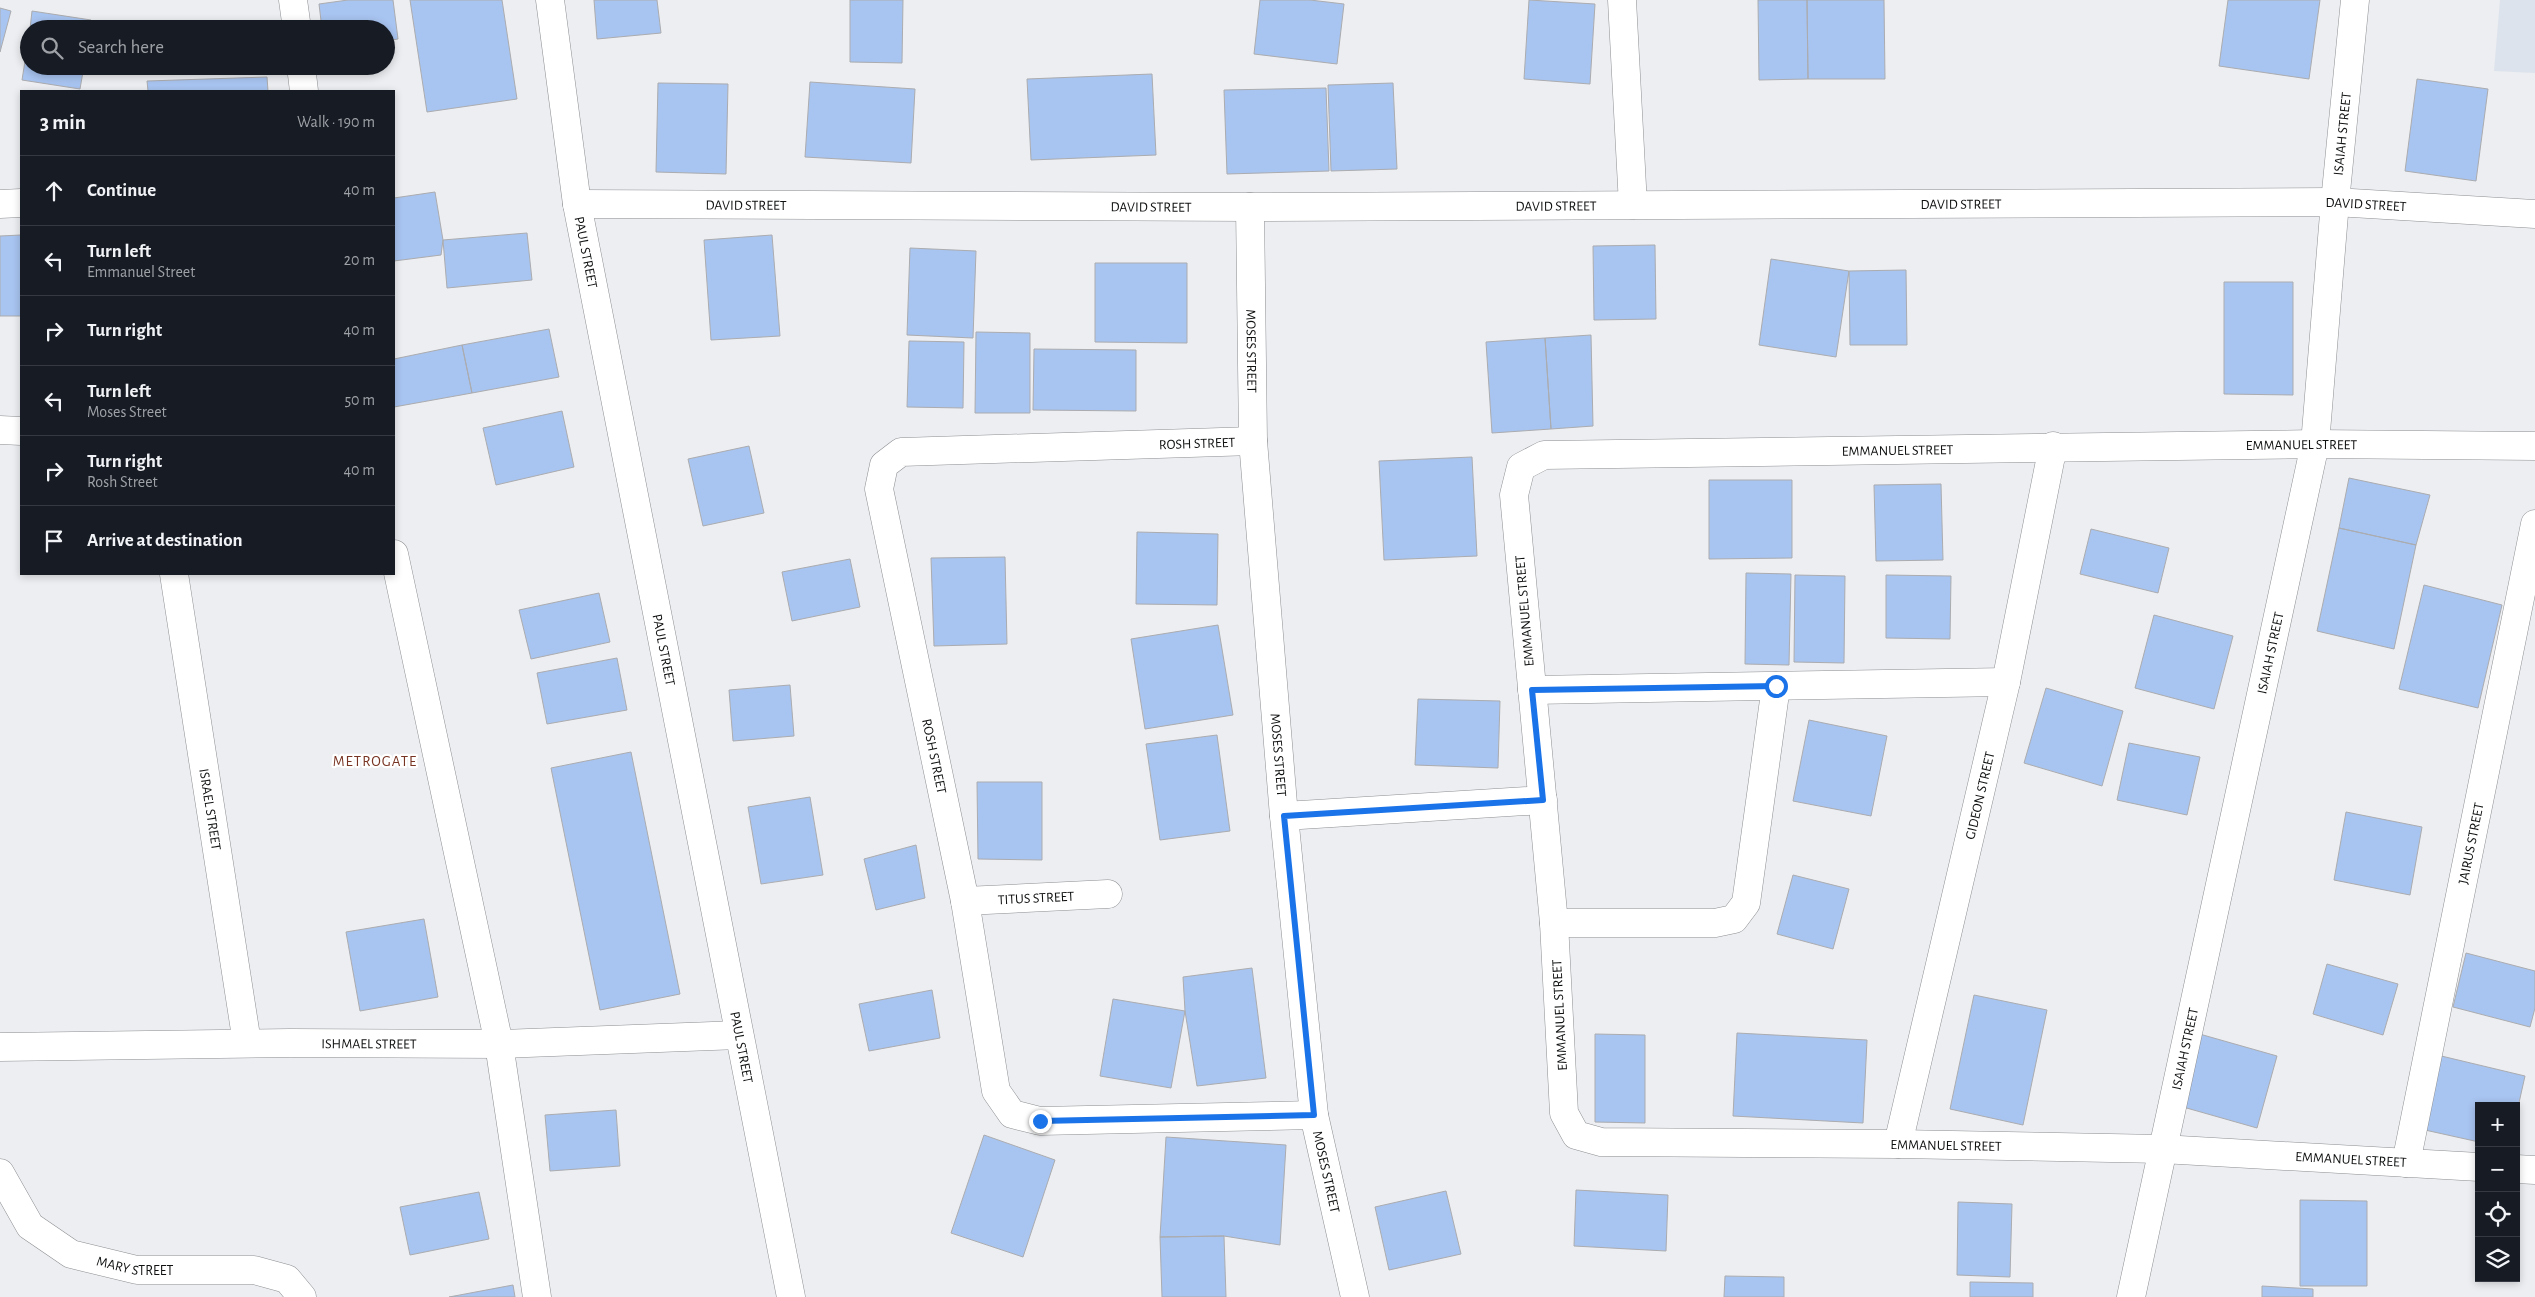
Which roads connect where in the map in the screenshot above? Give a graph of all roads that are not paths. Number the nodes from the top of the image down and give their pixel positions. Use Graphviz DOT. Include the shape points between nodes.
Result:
graph roads {
  1 [pos="293,0"];
  2 [pos="550,0"];
  3 [pos="1622,0"];
  4 [pos="2355,0"];
  5 [pos="296,20"];
  6 [pos="302,75"];
  7 [pos="304,90"];
  8 [pos="2335,202"];
  9 [pos="20,203"];
  10 [pos="0,204"];
  11 [pos="577,204"];
  12 [pos="1633,205"];
  13 [pos="1250,207"];
  14 [pos="2535,214"];
  15 [pos="0,430"];
  16 [pos="20,431"];
  17 [pos="1253,441"];
  18 [pos="2315,444"];
  19 [pos="2053,446"];
  20 [pos="2535,446"];
  21 [pos="2535,524"];
  22 [pos="395,559"];
  23 [pos="174,575"];
  24 [pos="2006,682"];
  25 [pos="1776,686"];
  26 [pos="1532,690"];
  27 [pos="1543,800"];
  28 [pos="1284,816"];
  29 [pos="1108,894"];
  30 [pos="965,901"];
  31 [pos="1554,924"];
  32 [pos="738,1035"];
  33 [pos="247,1043"];
  34 [pos="499,1044"];
  35 [pos="0,1047"];
  36 [pos="1314,1115"];
  37 [pos="1898,1144"];
  38 [pos="2162,1149"];
  39 [pos="2406,1162"];
  40 [pos="2475,1167"];
  41 [pos="2520,1169"];
  42 [pos="2535,1170"];
  43 [pos="0,1173"];
  44 [pos="302,1297"];
  45 [pos="537,1297"];
  46 [pos="791,1297"];
  47 [pos="1355,1297"];
  48 [pos="2131,1297"];
  1 -- 5 [label="street"];
  2 -- 11 [label="street, PAUL STREET"];
  3 -- 12 [label="street"];
  4 -- 8 [label="street, ISAIAH STREET"];
  6 -- 7 [label="street"];
  8 -- 12 [label="street, DAVID STREET"];
  8 -- 14 [label="street, DAVID STREET"];
  8 -- 18 [label="street, ISAIAH STREET"];
  9 -- 10 [label="street"];
  11 -- 13 [label="street, DAVID STREET"];
  11 -- 32 [label="street, PAUL STREET"];
  12 -- 13 [label="street, DAVID STREET"];
  13 -- 17 [label="street, MOSES STREET"];
  15 -- 16 [label="street"];
  17 -- 28 [label="street, MOSES STREET"];
  17 -- 30 [label="street, ROSH STREET" via="901,452 884,465 879,489"];
  18 -- 19 [label="street, EMMANUEL STREET"];
  18 -- 20 [label="street, EMMANUEL STREET"];
  18 -- 38 [label="street, ISAIAH STREET"];
  19 -- 24 [label="street, GIDEON STREET"];
  19 -- 26 [label="street, EMMANUEL STREET" via="1544,455 1520,467 1514,495"];
  21 -- 39 [label="street, JAIRUS STREET"];
  22 -- 34 [label="street"];
  23 -- 33 [label="street, ISRAEL STREET"];
  24 -- 25 [label="street"];
  24 -- 37 [label="street, GIDEON STREET"];
  25 -- 26 [label="street"];
  25 -- 31 [label="street" via="1746,903 1734,919 1715,923"];
  26 -- 27 [label="street, EMMANUEL STREET"];
  27 -- 28 [label="street"];
  27 -- 31 [label="street, EMMANUEL STREET"];
  28 -- 36 [label="street, MOSES STREET"];
  29 -- 30 [label="street, TITUS STREET"];
  30 -- 36 [label="street, ROSH STREET" via="996,1090 1012,1114 1040,1121"];
  31 -- 37 [label="street, EMMANUEL STREET" via="1564,1113 1576,1135 1601,1142"];
  32 -- 34 [label="street, ISHMAEL STREET"];
  32 -- 46 [label="street, PAUL STREET"];
  33 -- 34 [label="street, ISHMAEL STREET"];
  33 -- 35 [label="street, ISHMAEL STREET"];
  34 -- 45 [label="street"];
  36 -- 47 [label="street, MOSES STREET"];
  37 -- 38 [label="street, EMMANUEL STREET"];
  38 -- 39 [label="street, EMMANUEL STREET"];
  38 -- 48 [label="street, ISAIAH STREET"];
  39 -- 40 [label="street, EMMANUEL STREET"];
  41 -- 42 [label="street"];
  43 -- 44 [label="street, MARY STREET" via="30,1226 70,1254 138,1270 254,1270 287,1279"];
}
